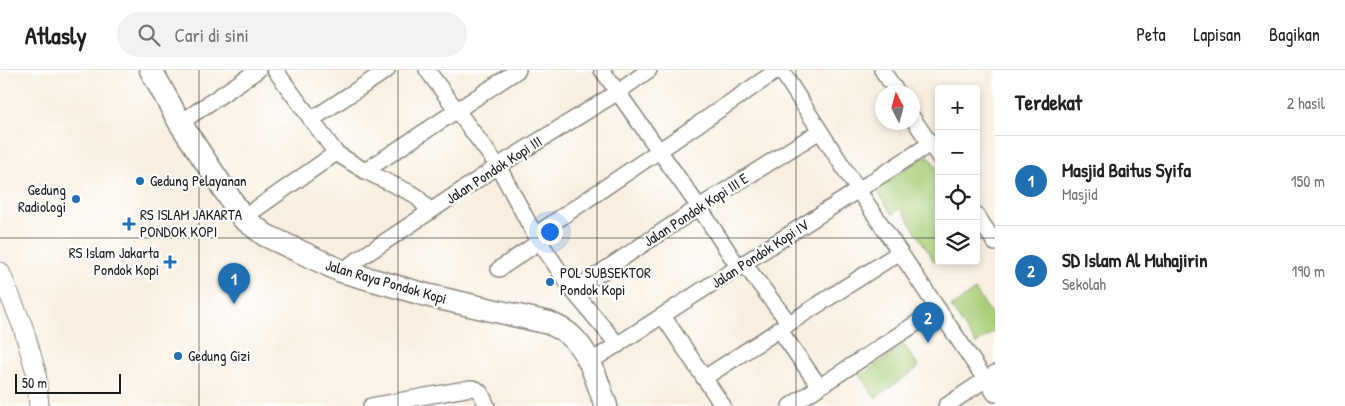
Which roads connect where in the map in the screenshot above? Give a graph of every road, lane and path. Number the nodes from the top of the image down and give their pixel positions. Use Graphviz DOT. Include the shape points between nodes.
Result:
graph roads {
  1 [pos="151,70"];
  2 [pos="258,70"];
  3 [pos="275,70"];
  4 [pos="387,70"];
  5 [pos="427,70"];
  6 [pos="518,70"];
  7 [pos="602,70"];
  8 [pos="649,70"];
  9 [pos="780,70"];
  10 [pos="882,70"];
  11 [pos="892,85"];
  12 [pos="618,92"];
  13 [pos="456,110"];
  14 [pos="311,120"];
  15 [pos="180,123"];
  16 [pos="920,129"];
  17 [pos="820,131"];
  18 [pos="659,151"];
  19 [pos="935,151"];
  20 [pos="336,153"];
  21 [pos="498,166"];
  22 [pos="365,171"];
  23 [pos="858,190"];
  24 [pos="700,207"];
  25 [pos="430,211"];
  26 [pos="243,218"];
  27 [pos="980,220"];
  28 [pos="537,239"];
  29 [pos="995,243"];
  30 [pos="900,252"];
  31 [pos="742,266"];
  32 [pos="499,269"];
  33 [pos="341,271"];
  34 [pos="2,283"];
  35 [pos="573,291"];
  36 [pos="938,309"];
  37 [pos="663,316"];
  38 [pos="784,326"];
  39 [pos="618,345"];
  40 [pos="590,362"];
  41 [pos="990,376"];
  42 [pos="704,378"];
  43 [pos="819,386"];
  44 [pos="995,394"];
  45 [pos="39,406"];
  46 [pos="371,406"];
  47 [pos="487,406"];
  48 [pos="606,406"];
  49 [pos="723,406"];
  50 [pos="790,406"];
  51 [pos="946,406"];
  1 -- 15 [label="main road, Jalan Raya Pondok Kopi"];
  2 -- 15 [label="street"];
  3 -- 14 [label="street"];
  4 -- 14 [label="street"];
  5 -- 13 [label="street"];
  6 -- 13 [label="street"];
  7 -- 12 [label="street"];
  8 -- 12 [label="street, Jalan Pondok Kopi III"];
  9 -- 17 [label="street"];
  9 -- 18 [label="street"];
  10 -- 11 [label="street"];
  12 -- 18 [label="street"];
  12 -- 21 [label="street, Jalan Pondok Kopi III"];
  13 -- 21 [label="street"];
  13 -- 22 [label="street"];
  14 -- 20 [label="street"];
  15 -- 26 [label="main road, Jalan Raya Pondok Kopi"];
  16 -- 19 [label="street"];
  17 -- 23 [label="street"];
  17 -- 24 [label="street, Jalan Pondok Kopi III E"];
  18 -- 24 [label="street"];
  18 -- 28 [label="street"];
  19 -- 23 [label="street, Jalan Pondok Kopi IV"];
  20 -- 22 [label="street"];
  20 -- 26 [label="street"];
  21 -- 25 [label="street, Jalan Pondok Kopi III"];
  21 -- 28 [label="street"];
  22 -- 25 [label="street" via="415,195"];
  23 -- 30 [label="street"];
  23 -- 31 [label="street, Jalan Pondok Kopi IV"];
  24 -- 31 [label="street"];
  24 -- 35 [label="street, Jalan Pondok Kopi III E"];
  25 -- 33 [label="street, Jalan Pondok Kopi III"];
  26 -- 33 [label="main road, Jalan Raya Pondok Kopi" via="265,235"];
  27 -- 29 [label="street"];
  28 -- 32 [label="street"];
  28 -- 35 [label="street"];
  30 -- 36 [label="street"];
  30 -- 38 [label="street"];
  31 -- 37 [label="street, Jalan Pondok Kopi IV"];
  31 -- 38 [label="street"];
  33 -- 40 [label="main road, Jalan Raya Pondok Kopi" via="430,296 549,323 572,336"];
  34 -- 45 [label="street" via="23,327 36,372"];
  35 -- 39 [label="street"];
  36 -- 41 [label="street"];
  36 -- 43 [label="street"];
  37 -- 39 [label="street, Jalan Pondok Kopi IV"];
  37 -- 42 [label="street"];
  38 -- 42 [label="street"];
  38 -- 43 [label="street"];
  39 -- 40 [label="street, Jalan Pondok Kopi IV"];
  40 -- 48 [label="main road, Jalan Raya Pondok Kopi"];
  41 -- 44 [label="street"];
  41 -- 51 [label="street"];
  42 -- 49 [label="street"];
  43 -- 50 [label="street"];
  46 -- 47 [label="street" via="476,388"];
}
